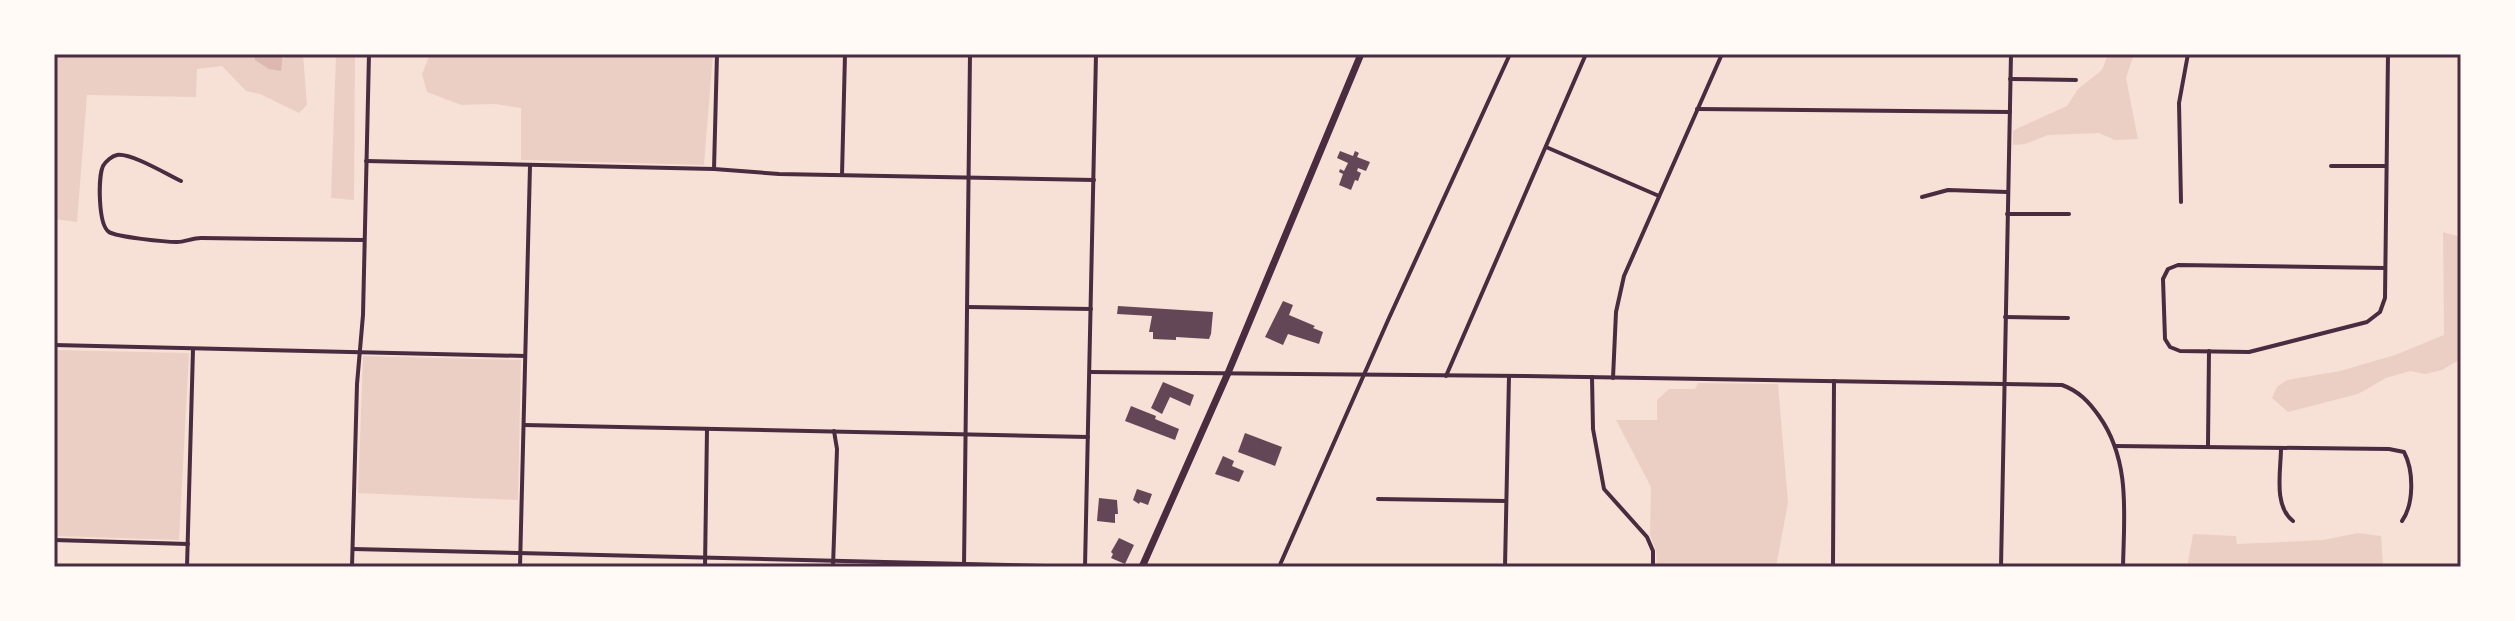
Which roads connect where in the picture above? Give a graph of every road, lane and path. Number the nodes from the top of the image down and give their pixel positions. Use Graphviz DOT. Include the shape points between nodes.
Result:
graph roads {
  1 [pos="369,54"];
  2 [pos="717,54"];
  3 [pos="845,54"];
  4 [pos="970,54"];
  5 [pos="1096,54"];
  6 [pos="1361,54"];
  7 [pos="1510,54"];
  8 [pos="1586,54"];
  9 [pos="1722,54"];
  10 [pos="2011,54"];
  11 [pos="2188,54"];
  12 [pos="2388,54"];
  13 [pos="2010,79"];
  14 [pos="2076,80"];
  15 [pos="1697,109"];
  16 [pos="2010,112"];
  17 [pos="1546,147"];
  18 [pos="366,161"];
  19 [pos="530,165"];
  20 [pos="2331,166"];
  21 [pos="2386,166"];
  22 [pos="714,169"];
  23 [pos="842,175"];
  24 [pos="969,178"];
  25 [pos="1094,180"];
  26 [pos="181,181"];
  27 [pos="2007,192"];
  28 [pos="1659,196"];
  29 [pos="1922,197"];
  30 [pos="2181,202"];
  31 [pos="2007,214"];
  32 [pos="2069,214"];
  33 [pos="364,240"];
  34 [pos="2385,268"];
  35 [pos="967,307"];
  36 [pos="1091,309"];
  37 [pos="2005,317"];
  38 [pos="2068,318"];
  39 [pos="54,345"];
  40 [pos="193,349"];
  41 [pos="2209,351"];
  42 [pos="359,352"];
  43 [pos="525,356"];
  44 [pos="1090,372"];
  45 [pos="1228,373"];
  46 [pos="1364,375"];
  47 [pos="1446,376"];
  48 [pos="1509,376"];
  49 [pos="1592,377"];
  50 [pos="1613,378"];
  51 [pos="1834,381"];
  52 [pos="2004,383"];
  53 [pos="524,425"];
  54 [pos="707,429"];
  55 [pos="834,431"];
  56 [pos="966,432"];
  57 [pos="1088,437"];
  58 [pos="2115,446"];
  59 [pos="2208,446"];
  60 [pos="2281,448"];
  61 [pos="1378,499"];
  62 [pos="1506,501"];
  63 [pos="2293,521"];
  64 [pos="2402,521"];
  65 [pos="54,540"];
  66 [pos="188,544"];
  67 [pos="353,549"];
  68 [pos="521,553"];
  69 [pos="706,558"];
  70 [pos="834,560"];
  71 [pos="964,565"];
  72 [pos="187,567"];
  73 [pos="352,567"];
  74 [pos="520,567"];
  75 [pos="705,567"];
  76 [pos="833,567"];
  77 [pos="1085,567"];
  78 [pos="1142,567"];
  79 [pos="1279,567"];
  80 [pos="1505,567"];
  81 [pos="1653,567"];
  82 [pos="1833,567"];
  83 [pos="2001,567"];
  84 [pos="2123,567"];
  1 -- 18 [label="street"];
  2 -- 22 [label="street"];
  3 -- 23 [label="street"];
  4 -- 24 [label="street"];
  5 -- 25 [label="street"];
  6 -- 45 [label="main road"];
  7 -- 46 [label="street"];
  8 -- 17 [label="street"];
  9 -- 15 [label="street"];
  10 -- 13 [label="street"];
  11 -- 30 [label="street" via="2179,103"];
  12 -- 21 [label="street"];
  13 -- 14 [label="street"];
  13 -- 16 [label="street"];
  15 -- 16 [label="street"];
  15 -- 28 [label="street"];
  16 -- 27 [label="street"];
  17 -- 28 [label="street"];
  17 -- 47 [label="street"];
  18 -- 19 [label="street"];
  18 -- 33 [label="street"];
  19 -- 22 [label="street"];
  19 -- 43 [label="street"];
  20 -- 21 [label="street"];
  21 -- 34 [label="street"];
  22 -- 23 [label="street"];
  23 -- 24 [label="street"];
  24 -- 25 [label="street"];
  24 -- 35 [label="street"];
  25 -- 36 [label="street"];
  26 -- 33 [label="street" via="133,158 109,159 102,171 103,226 114,233 177,242"];
  27 -- 29 [label="street" via="1948,190"];
  27 -- 31 [label="street"];
  28 -- 50 [label="street" via="1620,291"];
  31 -- 32 [label="street"];
  31 -- 37 [label="street"];
  33 -- 42 [label="street"];
  34 -- 41 [label="street" via="2385,298 2380,312 2367,322 2249,352"];
  34 -- 41 [label="street" via="2168,269 2163,279 2165,339 2180,351"];
  35 -- 36 [label="street"];
  35 -- 56 [label="street"];
  36 -- 44 [label="street"];
  37 -- 38 [label="street"];
  37 -- 52 [label="street"];
  39 -- 40 [label="street"];
  40 -- 42 [label="street"];
  40 -- 66 [label="street"];
  41 -- 59 [label="street"];
  42 -- 43 [label="street"];
  42 -- 67 [label="street"];
  43 -- 53 [label="street"];
  44 -- 45 [label="street"];
  44 -- 57 [label="street"];
  45 -- 46 [label="street"];
  45 -- 78 [label="main road"];
  46 -- 47 [label="street"];
  46 -- 79 [label="street"];
  47 -- 48 [label="street"];
  48 -- 49 [label="street"];
  48 -- 62 [label="street"];
  49 -- 50 [label="street"];
  49 -- 81 [label="street" via="1593,436 1604,489 1647,537"];
  50 -- 51 [label="street"];
  51 -- 52 [label="street"];
  51 -- 82 [label="street"];
  52 -- 58 [label="street" via="2054,384 2076,391 2105,424"];
  52 -- 83 [label="street"];
  53 -- 54 [label="street"];
  53 -- 68 [label="street"];
  54 -- 55 [label="street"];
  54 -- 69 [label="street"];
  55 -- 56 [label="street"];
  55 -- 70 [label="street"];
  56 -- 57 [label="street"];
  56 -- 71 [label="street"];
  57 -- 77 [label="street"];
  58 -- 59 [label="street"];
  58 -- 84 [label="street" via="2124,485"];
  59 -- 60 [label="street"];
  60 -- 63 [label="street" via="2281,503"];
  60 -- 64 [label="street" via="2404,452 2411,503"];
  61 -- 62 [label="street"];
  62 -- 80 [label="street"];
  65 -- 66 [label="street"];
  66 -- 72 [label="street"];
  67 -- 68 [label="street"];
  67 -- 73 [label="street"];
  68 -- 69 [label="street"];
  68 -- 74 [label="street"];
  69 -- 70 [label="street"];
  69 -- 75 [label="street"];
  70 -- 71 [label="street"];
  70 -- 76 [label="street"];
  71 -- 77 [label="street"];
}
